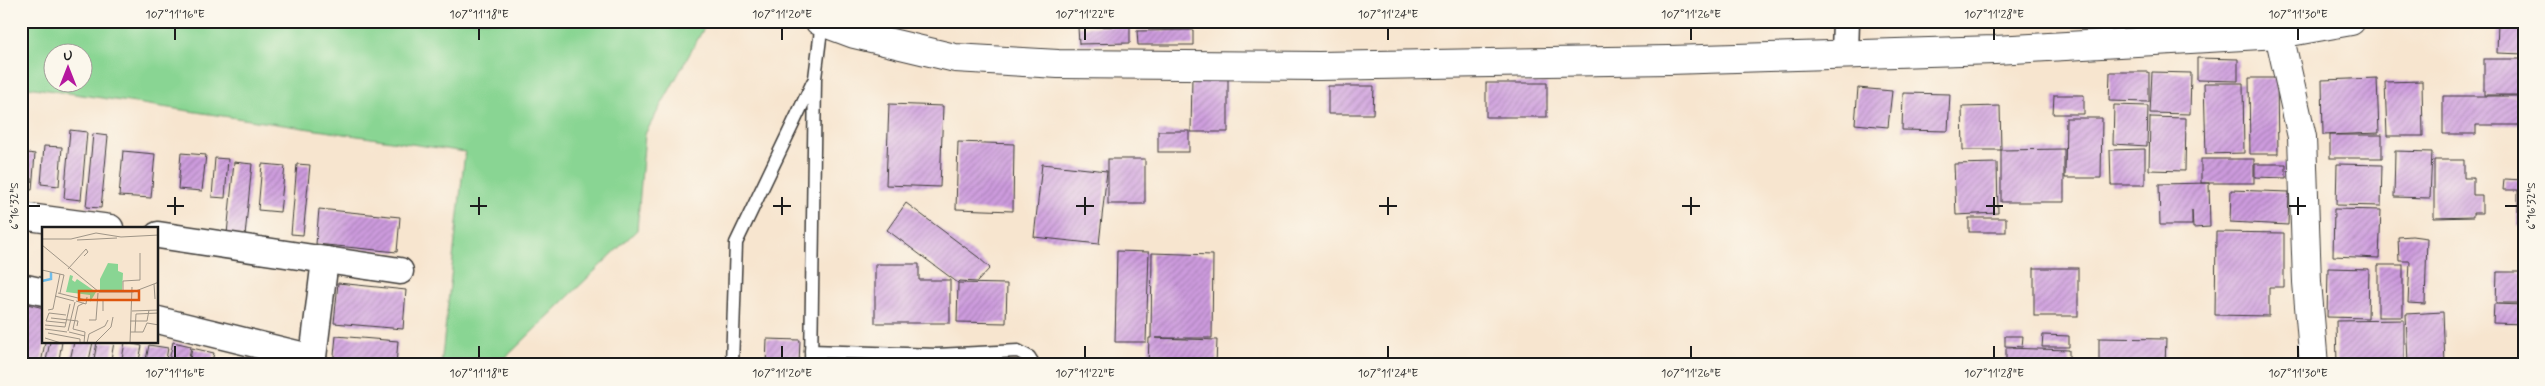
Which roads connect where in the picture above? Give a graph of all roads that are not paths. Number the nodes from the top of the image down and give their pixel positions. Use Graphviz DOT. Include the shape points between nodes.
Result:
graph roads {
  1 [pos="1846,21"];
  2 [pos="2352,21"];
  3 [pos="820,22"];
  4 [pos="2278,28"];
  5 [pos="1845,53"];
  6 [pos="815,78"];
  7 [pos="21,216"];
  8 [pos="103,227"];
  9 [pos="159,235"];
  10 [pos="324,260"];
  11 [pos="400,271"];
  12 [pos="21,287"];
  13 [pos="42,292"];
  14 [pos="159,320"];
  15 [pos="811,351"];
  16 [pos="312,362"];
  17 [pos="732,365"];
  18 [pos="811,365"];
  19 [pos="1034,365"];
  20 [pos="2314,365"];
  1 -- 5 [label="street"];
  2 -- 4 [label="street"];
  3 -- 5 [label="street" via="854,34 955,58 1058,64 1348,66"];
  3 -- 6 [label="lane"];
  4 -- 5 [label="street" via="1995,50"];
  4 -- 20 [label="street" via="2302,137 2307,282"];
  6 -- 15 [label="lane"];
  6 -- 17 [label="lane" via="736,243"];
  7 -- 8 [label="street"];
  9 -- 10 [label="street"];
  10 -- 11 [label="street"];
  10 -- 16 [label="street"];
  12 -- 13 [label="street"];
  14 -- 16 [label="street"];
  15 -- 18 [label="lane"];
  15 -- 19 [label="lane" via="937,355 1018,351 1029,357"];
}
